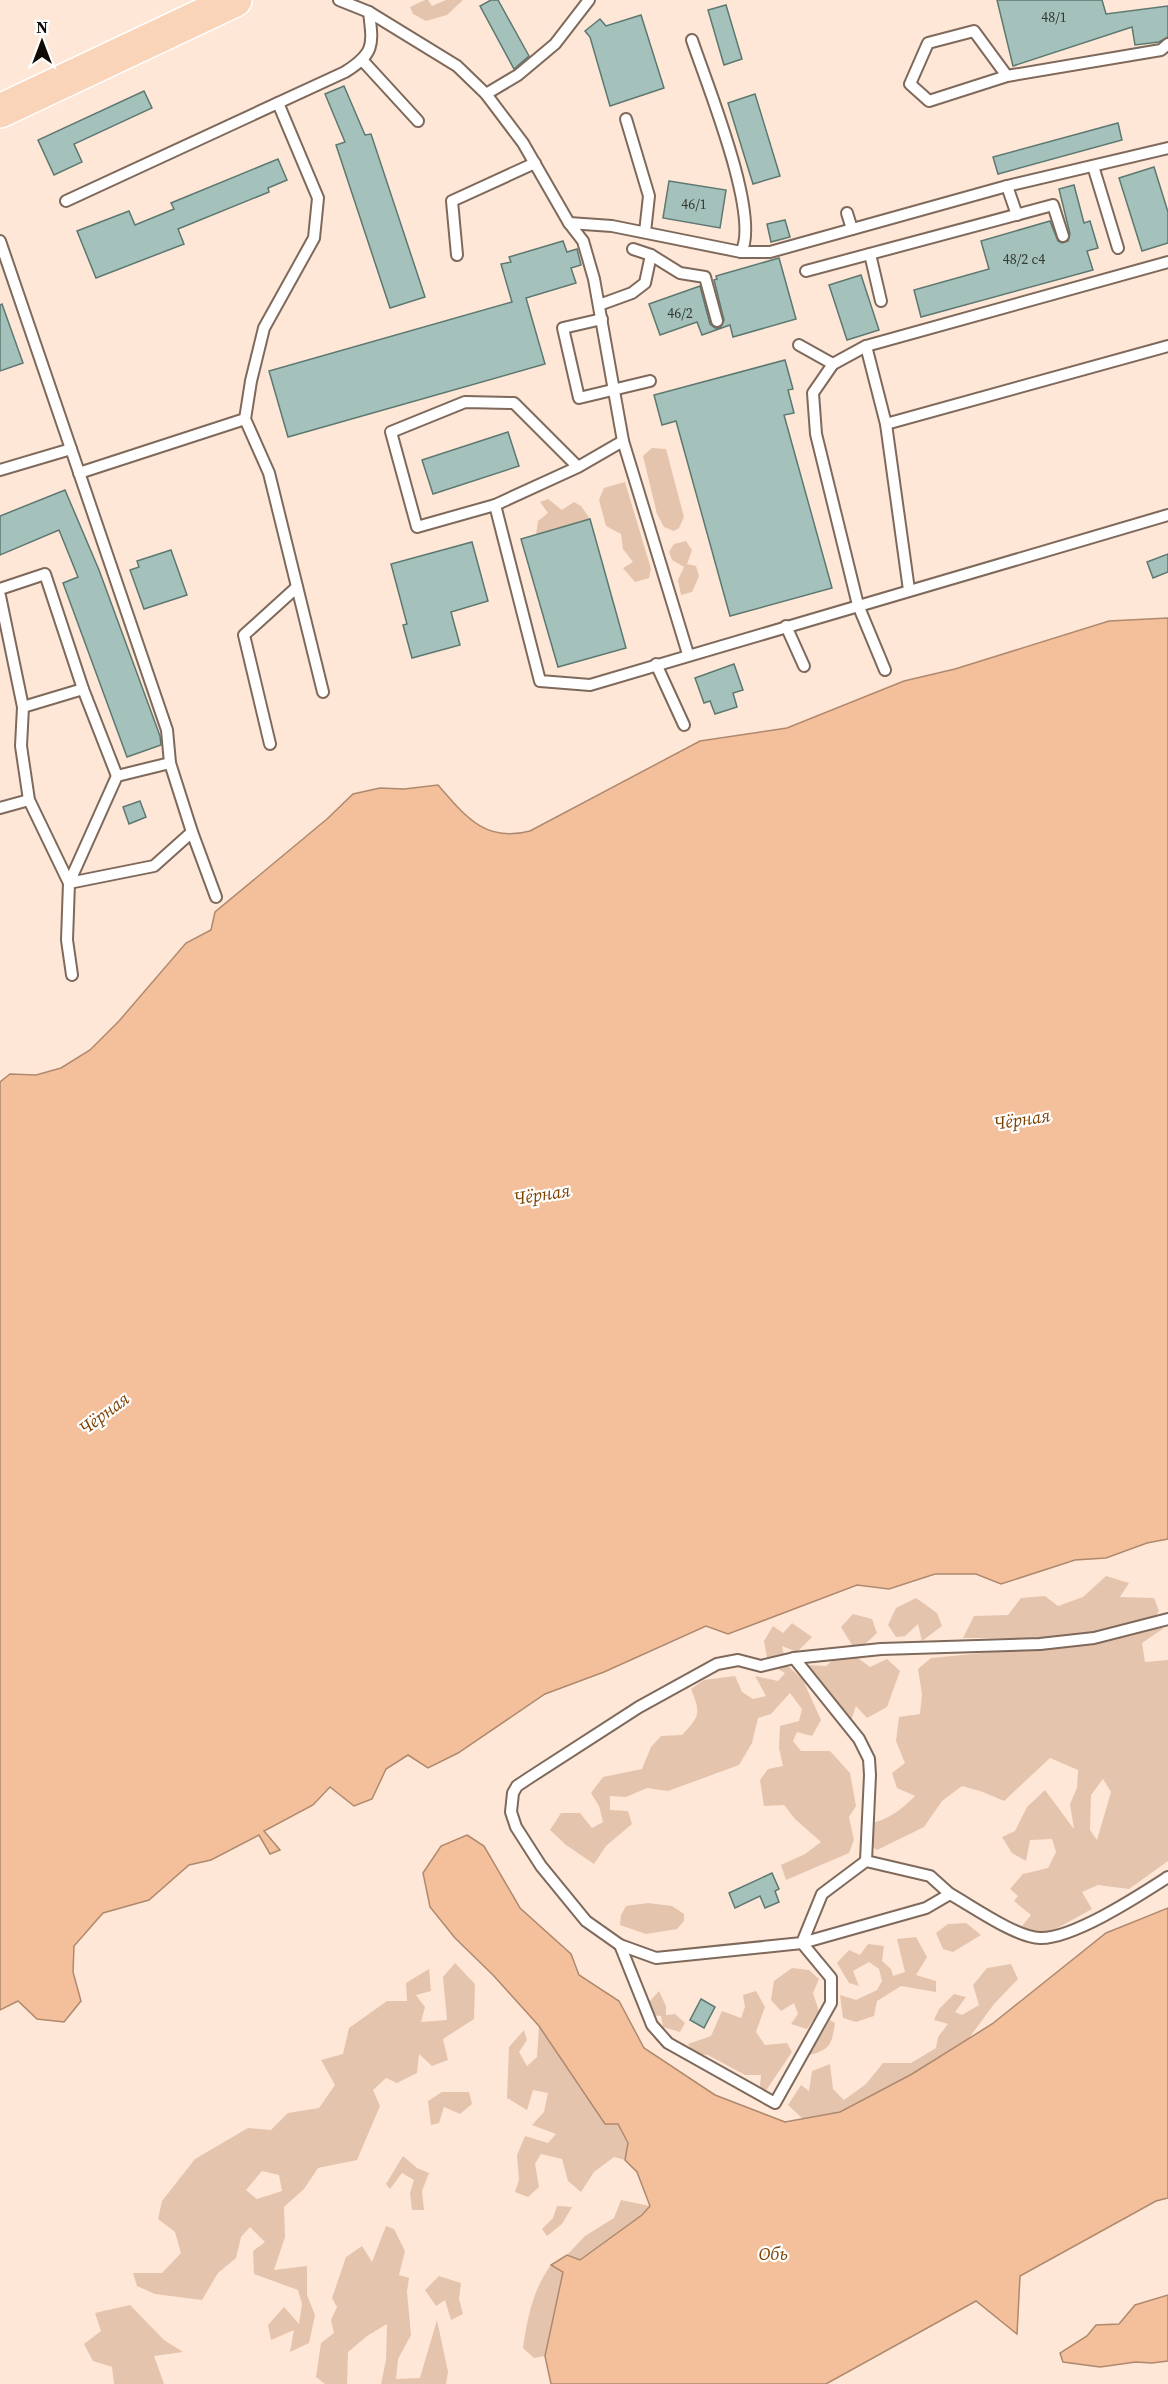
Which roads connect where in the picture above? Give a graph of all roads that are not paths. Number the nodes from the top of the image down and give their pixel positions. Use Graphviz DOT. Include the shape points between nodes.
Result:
graph roads {
  1 [pos="235,0"];
  2 [pos="339,0"];
  3 [pos="589,0"];
  4 [pos="369,12"];
  5 [pos="692,40"];
  6 [pos="1168,44"];
  7 [pos="363,61"];
  8 [pos="1007,76"];
  9 [pos="486,94"];
  10 [pos="278,104"];
  11 [pos="0,111"];
  12 [pos="626,119"];
  13 [pos="418,121"];
  14 [pos="1168,148"];
  15 [pos="535,163"];
  16 [pos="1093,166"];
  17 [pos="1007,186"];
  18 [pos="66,201"];
  19 [pos="847,213"];
  20 [pos="1017,215"];
  21 [pos="569,222"];
  22 [pos="852,229"];
  23 [pos="645,232"];
  24 [pos="1063,236"];
  25 [pos="0,241"];
  26 [pos="1118,248"];
  27 [pos="633,249"];
  28 [pos="741,252"];
  29 [pos="870,254"];
  30 [pos="457,255"];
  31 [pos="651,255"];
  32 [pos="1168,262"];
  33 [pos="806,271"];
  34 [pos="881,301"];
  35 [pos="599,305"];
  36 [pos="602,319"];
  37 [pos="717,321"];
  38 [pos="798,345"];
  39 [pos="866,346"];
  40 [pos="1168,346"];
  41 [pos="833,364"];
  42 [pos="650,381"];
  43 [pos="615,389"];
  44 [pos="245,419"];
  45 [pos="886,424"];
  46 [pos="623,441"];
  47 [pos="71,449"];
  48 [pos="578,467"];
  49 [pos="0,470"];
  50 [pos="79,473"];
  51 [pos="495,505"];
  52 [pos="1168,515"];
  53 [pos="297,587"];
  54 [pos="0,589"];
  55 [pos="909,590"];
  56 [pos="0,596"];
  57 [pos="858,605"];
  58 [pos="786,626"];
  59 [pos="688,654"];
  60 [pos="656,664"];
  61 [pos="804,666"];
  62 [pos="885,670"];
  63 [pos="83,688"];
  64 [pos="323,692"];
  65 [pos="23,707"];
  66 [pos="684,724"];
  67 [pos="270,744"];
  68 [pos="170,763"];
  69 [pos="117,776"];
  70 [pos="28,800"];
  71 [pos="0,808"];
  72 [pos="192,832"];
  73 [pos="69,883"];
  74 [pos="216,897"];
  75 [pos="72,975"];
  76 [pos="1168,1619"];
  77 [pos="794,1658"];
  78 [pos="866,1861"];
  79 [pos="1168,1877"];
  80 [pos="950,1894"];
  81 [pos="802,1943"];
  82 [pos="620,1945"];
  1 -- 11 [label="main road"];
  2 -- 4 [label="lane"];
  3 -- 9 [label="lane" via="555,44 518,75"];
  4 -- 7 [label="lane" via="372,42"];
  4 -- 9 [label="lane" via="457,66"];
  5 -- 28 [label="lane" via="740,187 747,242"];
  6 -- 8 [label="lane" via="1161,50"];
  7 -- 10 [label="lane"];
  7 -- 13 [label="lane"];
  8 -- 8 [label="lane" via="929,101 910,84 928,43 974,31"];
  9 -- 15 [label="lane"];
  10 -- 18 [label="lane"];
  10 -- 44 [label="lane" via="318,198 314,238 264,328"];
  12 -- 23 [label="lane" via="649,196"];
  14 -- 16 [label="lane"];
  15 -- 21 [label="lane"];
  15 -- 30 [label="lane" via="452,201"];
  16 -- 17 [label="lane"];
  16 -- 26 [label="lane"];
  17 -- 20 [label="lane"];
  17 -- 22 [label="lane"];
  19 -- 22 [label="lane"];
  20 -- 24 [label="lane" via="1053,204"];
  20 -- 29 [label="lane"];
  21 -- 23 [label="lane"];
  21 -- 35 [label="lane" via="584,242"];
  22 -- 28 [label="lane" via="770,252"];
  23 -- 28 [label="lane"];
  25 -- 47 [label="lane"];
  27 -- 31 [label="lane"];
  29 -- 33 [label="lane"];
  29 -- 34 [label="lane"];
  31 -- 35 [label="lane" via="645,283 632,293"];
  31 -- 37 [label="lane" via="680,273 705,277"];
  32 -- 39 [label="lane"];
  35 -- 36 [label="lane"];
  36 -- 43 [label="lane"];
  36 -- 43 [label="lane" via="563,328 579,398"];
  38 -- 41 [label="lane"];
  39 -- 41 [label="lane"];
  39 -- 45 [label="lane"];
  40 -- 45 [label="lane"];
  41 -- 57 [label="lane" via="813,393 816,434"];
  42 -- 43 [label="lane"];
  43 -- 46 [label="lane"];
  44 -- 50 [label="lane"];
  44 -- 53 [label="lane" via="269,473"];
  45 -- 55 [label="lane"];
  46 -- 48 [label="lane"];
  46 -- 59 [label="lane"];
  47 -- 49 [label="lane"];
  47 -- 50 [label="lane"];
  48 -- 51 [label="lane"];
  48 -- 51 [label="lane" via="514,403 465,402 391,432 417,527"];
  50 -- 68 [label="lane" via="167,730"];
  51 -- 60 [label="lane" via="540,681 590,685"];
  52 -- 55 [label="lane"];
  53 -- 64 [label="lane"];
  53 -- 67 [label="lane" via="244,635"];
  54 -- 63 [label="lane" via="45,574"];
  55 -- 57 [label="lane"];
  56 -- 65 [label="lane"];
  57 -- 58 [label="lane"];
  57 -- 62 [label="lane"];
  58 -- 59 [label="lane"];
  58 -- 61 [label="lane"];
  59 -- 60 [label="lane"];
  60 -- 66 [label="lane"];
  63 -- 65 [label="lane"];
  63 -- 69 [label="lane"];
  65 -- 70 [label="lane" via="21,746"];
  68 -- 69 [label="lane"];
  68 -- 72 [label="lane"];
  69 -- 73 [label="lane"];
  70 -- 71 [label="lane"];
  70 -- 73 [label="lane"];
  72 -- 73 [label="lane" via="154,866"];
  72 -- 74 [label="lane"];
  73 -- 75 [label="lane" via="67,940"];
  76 -- 77 [label="lane" via="1094,1638 1040,1644 881,1649"];
  77 -- 78 [label="lane" via="859,1739 869,1759"];
  77 -- 82 [label="lane" via="760,1666 738,1660 717,1664 639,1707 518,1786 511,1803 516,1827 541,1866 586,1921"];
  78 -- 80 [label="lane" via="930,1876"];
  78 -- 81 [label="lane" via="822,1894"];
  79 -- 80 [label="lane" via="1116,1910 1066,1932 1040,1938 1014,1930"];
  80 -- 81 [label="lane" via="926,1908"];
  81 -- 82 [label="lane" via="656,1958"];
  81 -- 82 [label="lane" via="831,1978 831,2003 775,2103 668,2043 652,2025"];
}
